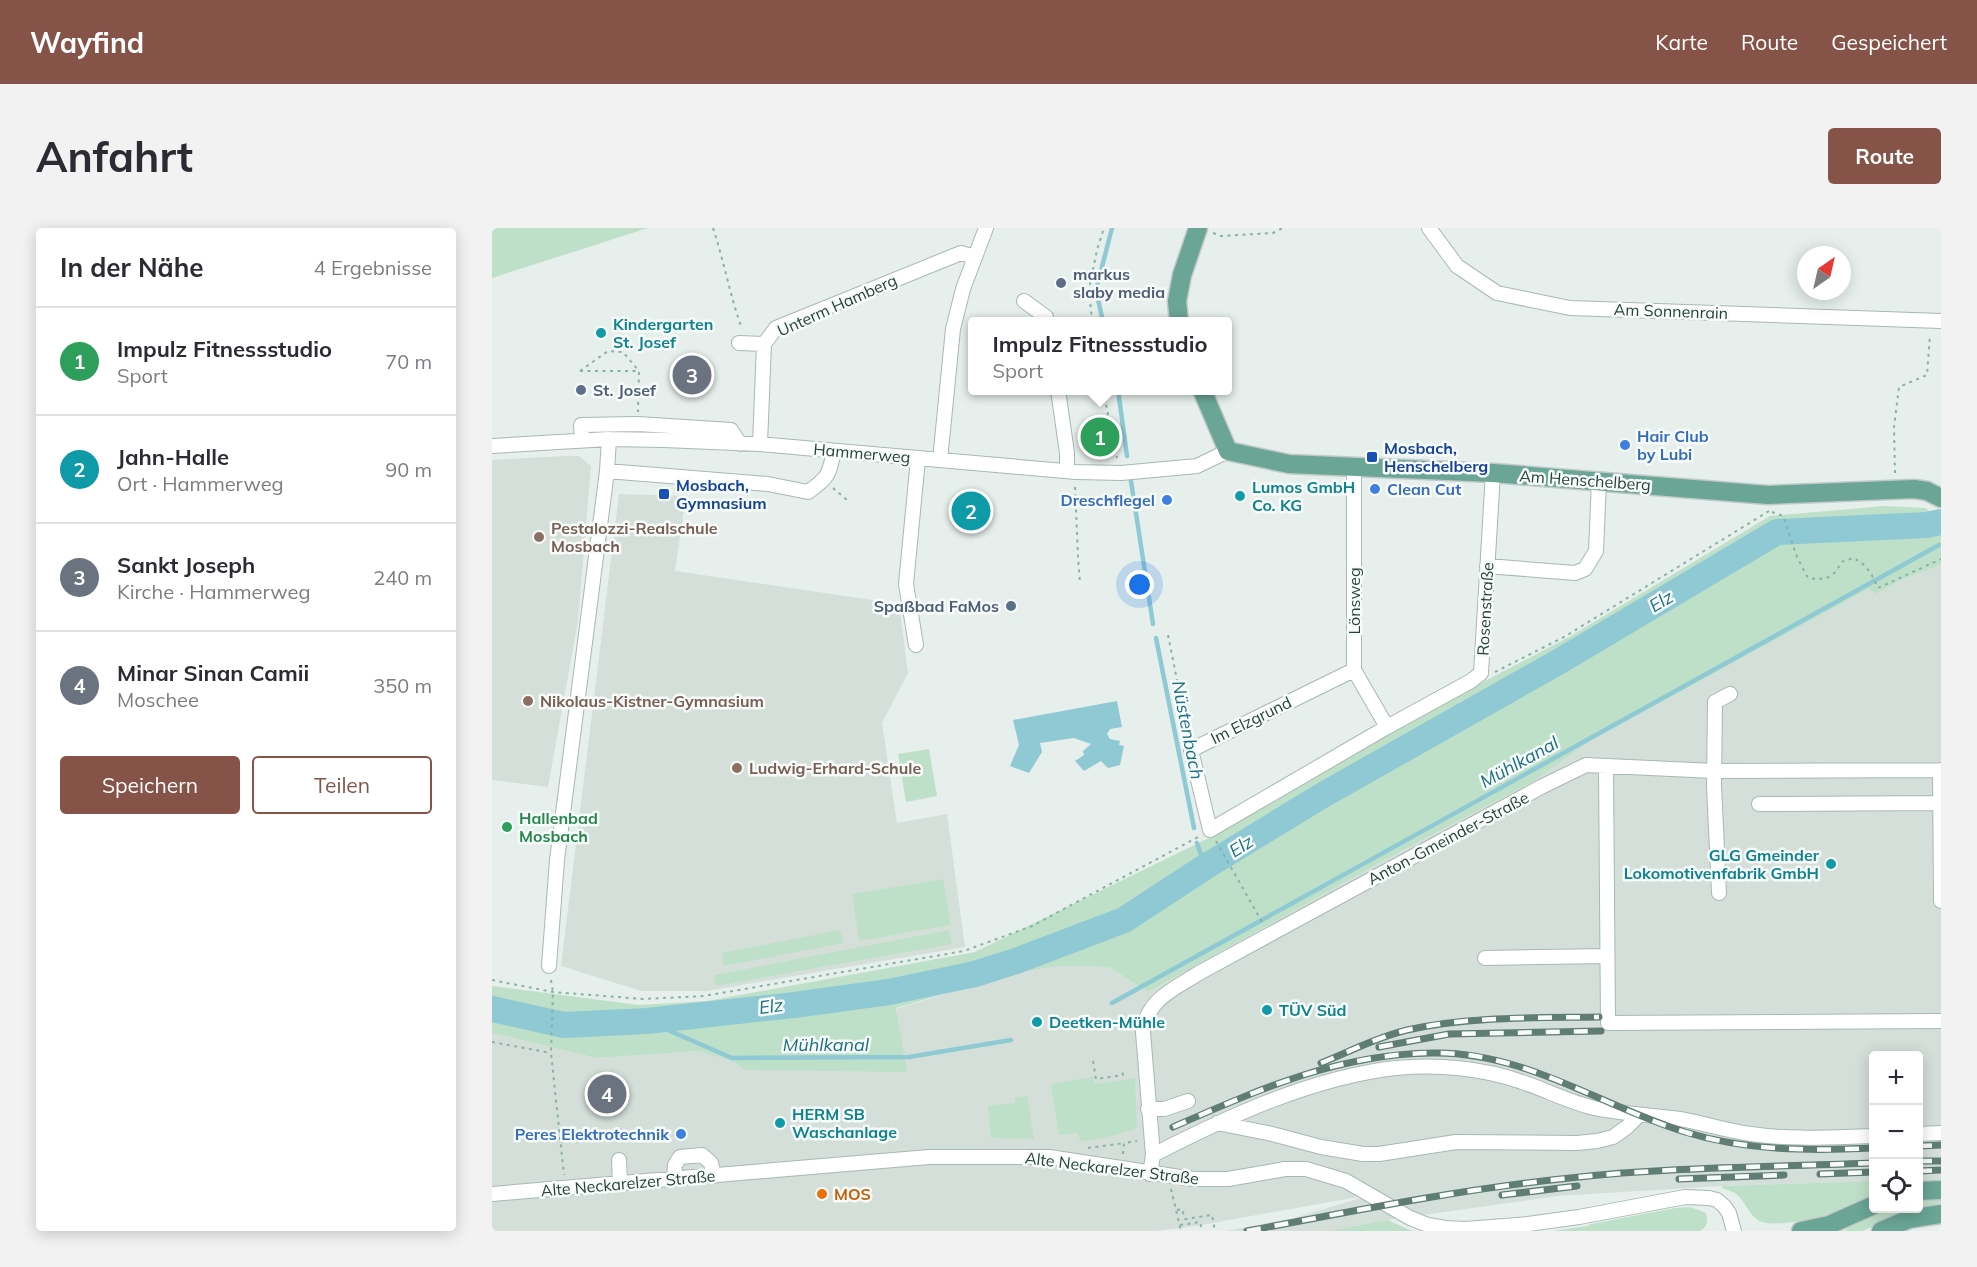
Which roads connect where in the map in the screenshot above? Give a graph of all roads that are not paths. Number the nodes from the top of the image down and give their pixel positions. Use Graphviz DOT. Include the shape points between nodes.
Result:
graph roads {
  1 [pos="986,228"];
  2 [pos="1198,228"];
  3 [pos="1429,228"];
  4 [pos="975,257"];
  5 [pos="1024,301"];
  6 [pos="1046,317"];
  7 [pos="1179,317"];
  8 [pos="1936,321"];
  9 [pos="741,338"];
  10 [pos="764,344"];
  11 [pos="1059,395"];
  12 [pos="1204,395"];
  13 [pos="609,439"];
  14 [pos="582,440"];
  15 [pos="740,444"];
  16 [pos="760,444"];
  17 [pos="492,446"];
  18 [pos="834,451"];
  19 [pos="1228,451"];
  20 [pos="918,459"];
  21 [pos="940,460"];
  22 [pos="1354,466"];
  23 [pos="607,471"];
  24 [pos="1071,471"];
  25 [pos="1492,473"];
  26 [pos="1599,481"];
  27 [pos="1941,498"];
  28 [pos="1487,566"];
  29 [pos="916,645"];
  30 [pos="1354,670"];
  31 [pos="1730,694"];
  32 [pos="1387,727"];
  33 [pos="1606,766"];
  34 [pos="1940,770"];
  35 [pos="1714,771"];
  36 [pos="1941,803"];
  37 [pos="1759,804"];
  38 [pos="1212,834"];
  39 [pos="1719,893"];
  40 [pos="1941,901"];
  41 [pos="1607,956"];
  42 [pos="1485,958"];
  43 [pos="549,966"];
  44 [pos="1941,1021"];
  45 [pos="1188,1101"];
  46 [pos="1149,1109"];
  47 [pos="1640,1115"];
  48 [pos="1216,1123"];
  49 [pos="1941,1133"];
  50 [pos="1923,1134"];
  51 [pos="1869,1136"];
  52 [pos="1153,1155"];
  53 [pos="619,1160"];
  54 [pos="1150,1174"];
  55 [pos="714,1176"];
  56 [pos="674,1179"];
  57 [pos="621,1183"];
  58 [pos="1941,1190"];
  59 [pos="1923,1191"];
  60 [pos="492,1194"];
  61 [pos="1869,1207"];
  62 [pos="1941,1214"];
  63 [pos="1734,1231"];
  64 [pos="1801,1231"];
  65 [pos="1881,1231"];
  1 -- 4 [label="street"];
  2 -- 7 [label="main road" via="1182,275"];
  3 -- 8 [label="street, Am Sonnenrain" via="1457,266 1497,294 1570,308"];
  4 -- 10 [label="street, Unterm Hamberg" via="961,253 856,295 776,328"];
  4 -- 21 [label="street" via="952,330"];
  5 -- 6 [label="street"];
  9 -- 10 [label="street"];
  10 -- 16 [label="street, Unterm Hamberg"];
  11 -- 24 [label="street"];
  12 -- 19 [label="main road"];
  13 -- 14 [label="street, Hammerweg"];
  13 -- 15 [label="street, Hammerweg"];
  13 -- 23 [label="street"];
  14 -- 15 [label="street" via="581,425 638,424 731,430"];
  14 -- 17 [label="street, Hammerweg"];
  15 -- 16 [label="street, Hammerweg"];
  16 -- 18 [label="street, Hammerweg"];
  18 -- 20 [label="street, Hammerweg"];
  18 -- 23 [label="street" via="830,471 808,492 768,484"];
  19 -- 22 [label="main road, Am Henschelberg" via="1288,464"];
  19 -- 24 [label="street, Hammerweg" via="1197,466 1121,473"];
  20 -- 21 [label="street, Hammerweg"];
  20 -- 29 [label="street" via="906,584"];
  21 -- 24 [label="street, Hammerweg"];
  22 -- 25 [label="main road, Am Henschelberg"];
  22 -- 30 [label="street, Lönsweg"];
  23 -- 43 [label="street" via="557,860"];
  25 -- 26 [label="main road, Am Henschelberg"];
  25 -- 28 [label="street, Rosenstraße"];
  26 -- 27 [label="main road, Am Henschelberg" via="1768,495 1914,489"];
  26 -- 28 [label="street" via="1596,551 1585,568 1575,573"];
  28 -- 32 [label="street, Rosenstraße" via="1481,674"];
  30 -- 32 [label="street"];
  30 -- 38 [label="street, Im Elzgrund" via="1191,750"];
  31 -- 35 [label="street" via="1715,702"];
  32 -- 38 [label="street, Rosenstraße"];
  33 -- 35 [label="street, Anton-Gmeinder-Straße"];
  33 -- 41 [label="street"];
  33 -- 46 [label="street, Anton-Gmeinder-Straße" via="1586,765 1541,787 1199,973 1162,997 1144,1019"];
  34 -- 35 [label="street, Anton-Gmeinder-Straße"];
  34 -- 36 [label="street"];
  35 -- 39 [label="street"];
  36 -- 37 [label="street"];
  36 -- 40 [label="street"];
  41 -- 42 [label="street"];
  41 -- 44 [label="street" via="1608,1023"];
  45 -- 46 [label="street"];
  46 -- 52 [label="street, Anton-Gmeinder-Straße"];
  47 -- 48 [label="street" via="1612,1137 1597,1141 1456,1142 1379,1155"];
  47 -- 48 [label="street" via="1592,1107 1491,1073 1421,1067 1396,1068 1330,1082"];
  47 -- 51 [label="street" via="1760,1135"];
  48 -- 52 [label="street"];
  49 -- 50 [label="street"];
  52 -- 54 [label="street, Anton-Gmeinder-Straße"];
  53 -- 57 [label="street"];
  54 -- 55 [label="street, Alte Neckarelzer Straße" via="1049,1157 974,1156"];
  54 -- 63 [label="street, Alte Neckarelzer Straße" via="1228,1179 1306,1169 1346,1181 1428,1225 1465,1229 1579,1217 1685,1197 1709,1198 1724,1206"];
  55 -- 56 [label="street, Alte Neckarelzer Straße"];
  55 -- 56 [label="street" via="711,1163 702,1155 680,1157"];
  56 -- 57 [label="street, Alte Neckarelzer Straße"];
  57 -- 60 [label="street, Alte Neckarelzer Straße"];
  58 -- 59 [label="main road"];
  61 -- 64 [label="main road" via="1829,1225"];
  62 -- 65 [label="main road"];
}
